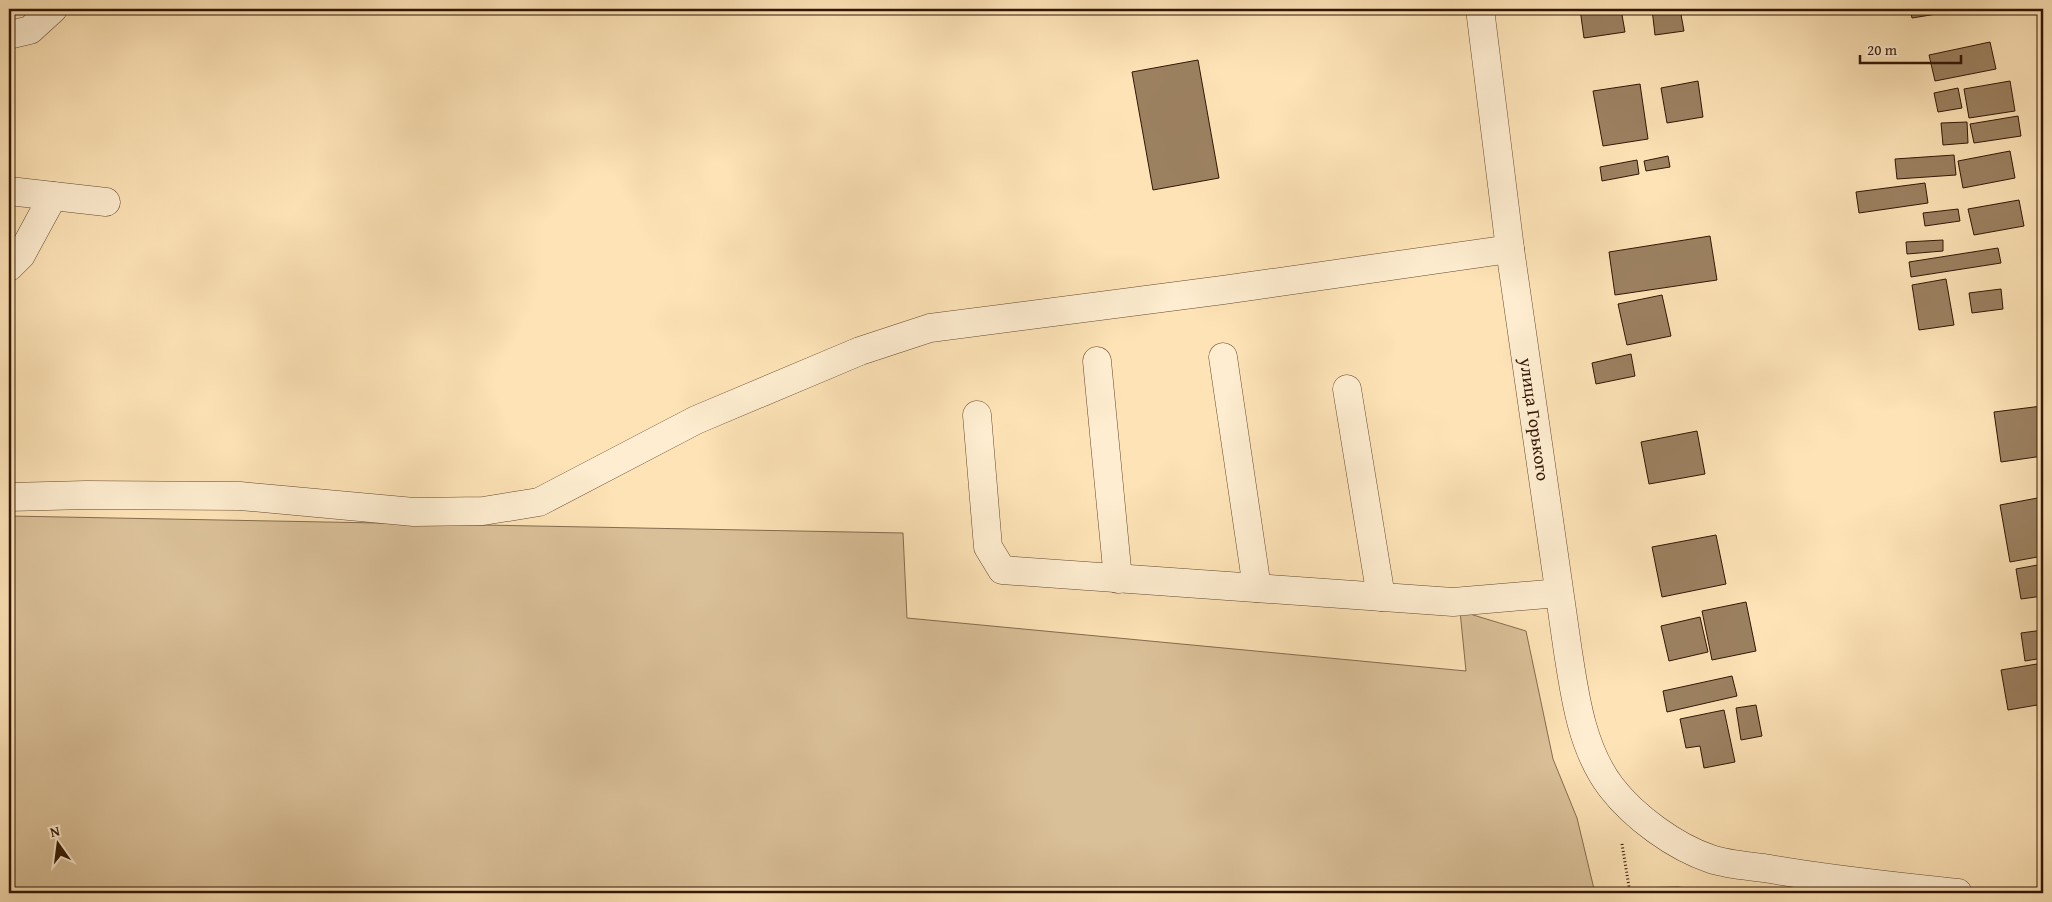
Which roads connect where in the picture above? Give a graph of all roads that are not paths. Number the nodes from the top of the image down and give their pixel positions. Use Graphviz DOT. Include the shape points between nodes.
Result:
graph roads {
  1 [pos="52,9"];
  2 [pos="1480,9"];
  3 [pos="9,35"];
  4 [pos="9,191"];
  5 [pos="53,196"];
  6 [pos="106,202"];
  7 [pos="1510,249"];
  8 [pos="9,267"];
  9 [pos="1222,357"];
  10 [pos="1097,361"];
  11 [pos="1348,389"];
  12 [pos="977,415"];
  13 [pos="9,497"];
  14 [pos="1118,578"];
  15 [pos="1256,588"];
  16 [pos="1559,593"];
  17 [pos="1381,597"];
  18 [pos="1958,893"];
  1 -- 3 [label="street" via="30,30"];
  2 -- 7 [label="street, улица Горького"];
  4 -- 5 [label="street"];
  5 -- 6 [label="street"];
  5 -- 8 [label="street" via="20,255"];
  7 -- 13 [label="street" via="930,328 860,351 696,420 539,502 483,511 414,512 240,496"];
  7 -- 16 [label="street, улица Горького"];
  9 -- 15 [label="street"];
  10 -- 14 [label="street"];
  11 -- 17 [label="street"];
  12 -- 14 [label="street" via="988,547 1002,570"];
  14 -- 15 [label="street"];
  15 -- 17 [label="street"];
  16 -- 17 [label="street" via="1453,602"];
  16 -- 18 [label="street, улица Горького" via="1576,705 1592,753 1610,787 1656,831 1681,847 1712,860"];
}
